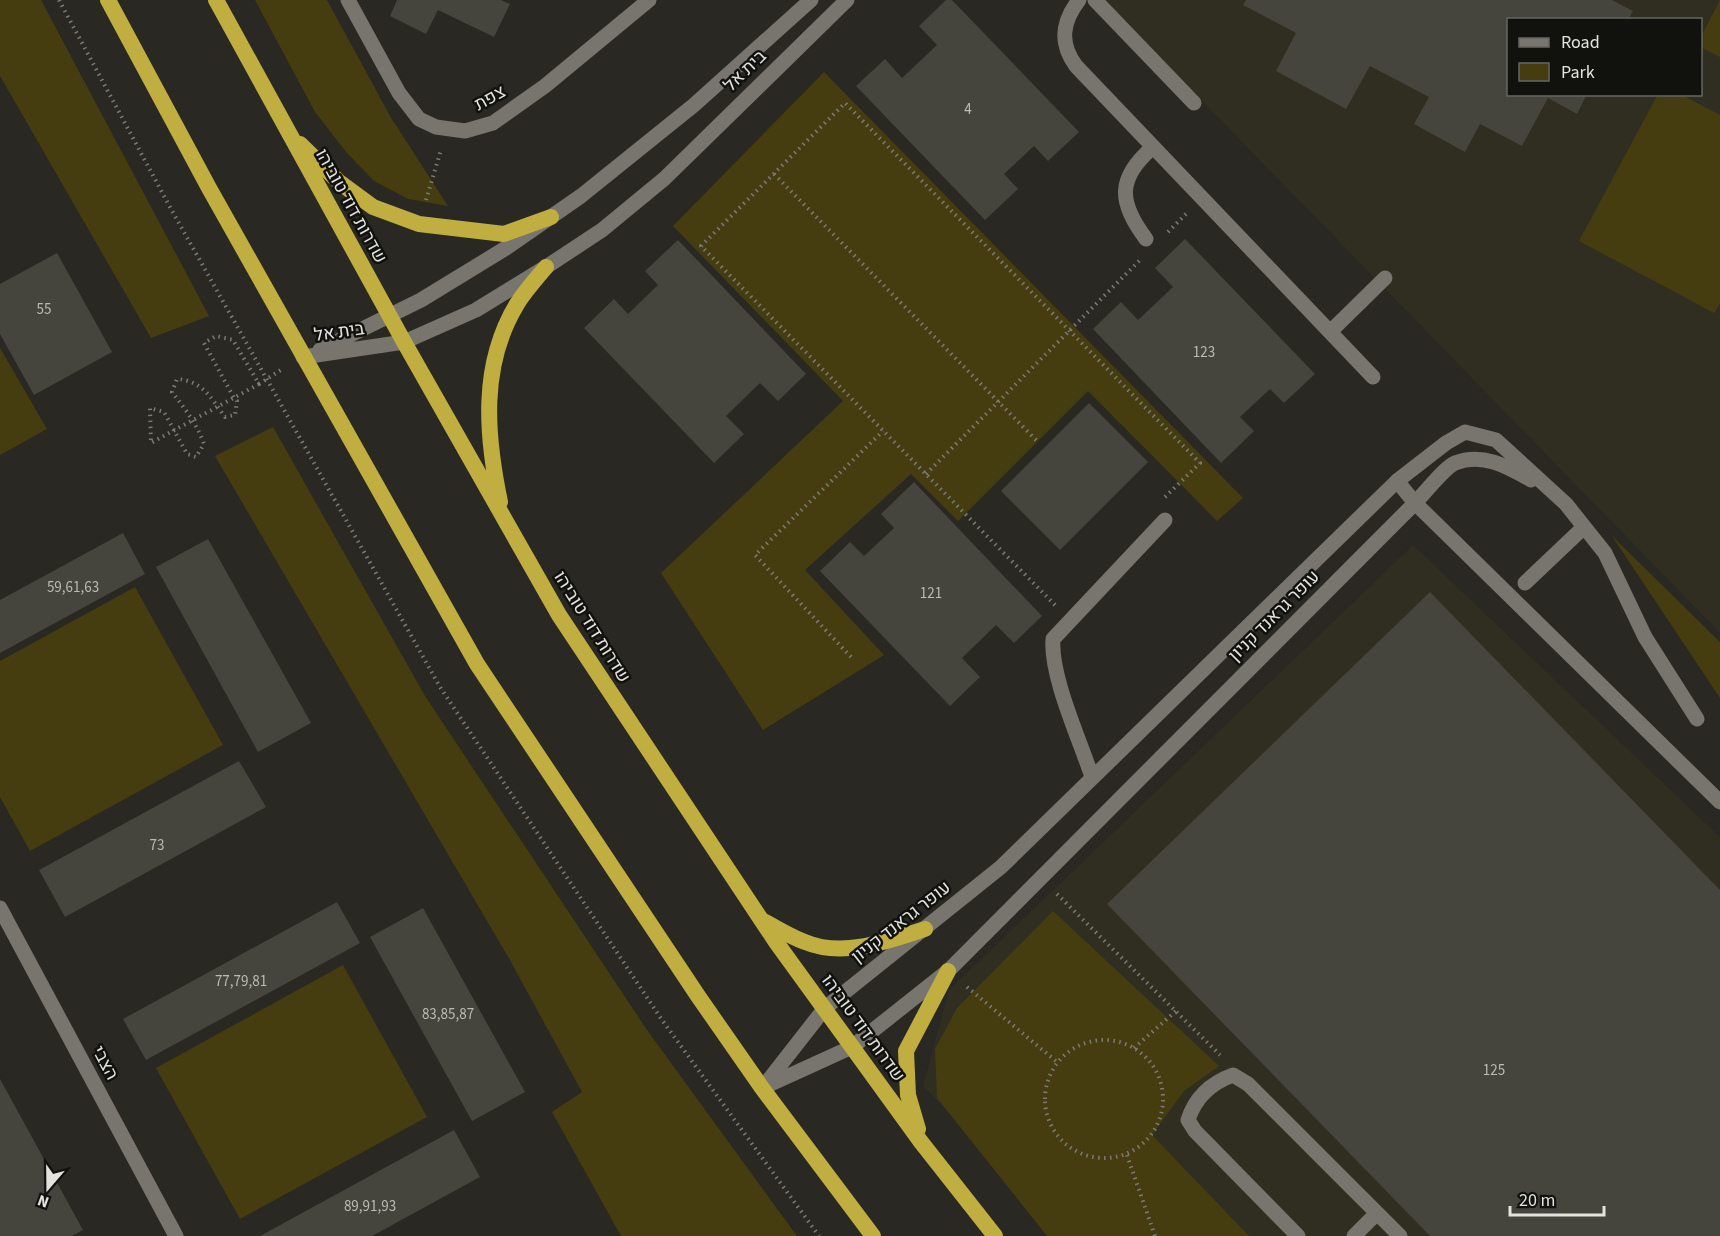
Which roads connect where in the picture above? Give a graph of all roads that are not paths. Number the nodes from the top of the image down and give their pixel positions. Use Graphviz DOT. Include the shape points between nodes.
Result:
graph roads {
  1 [pos="108,0"];
  2 [pos="216,0"];
  3 [pos="348,0"];
  4 [pos="649,0"];
  5 [pos="811,0"];
  6 [pos="847,0"];
  7 [pos="1079,0"];
  8 [pos="1095,0"];
  9 [pos="1194,103"];
  10 [pos="287,132"];
  11 [pos="1153,147"];
  12 [pos="551,218"];
  13 [pos="1153,239"];
  14 [pos="546,267"];
  15 [pos="1385,278"];
  16 [pos="390,317"];
  17 [pos="1330,332"];
  18 [pos="404,342"];
  19 [pos="303,357"];
  20 [pos="1373,377"];
  21 [pos="1397,481"];
  22 [pos="1552,491"];
  23 [pos="1415,503"];
  24 [pos="503,518"];
  25 [pos="1165,520"];
  26 [pos="1584,527"];
  27 [pos="1525,583"];
  28 [pos="1697,720"];
  29 [pos="1092,777"];
  30 [pos="1720,802"];
  31 [pos="0,908"];
  32 [pos="762,920"];
  33 [pos="925,929"];
  34 [pos="948,971"];
  35 [pos="825,1008"];
  36 [pos="852,1047"];
  37 [pos="762,1088"];
  38 [pos="921,1142"];
  39 [pos="1377,1213"];
  40 [pos="176,1236"];
  41 [pos="873,1236"];
  42 [pos="995,1236"];
  43 [pos="1298,1236"];
  44 [pos="1354,1236"];
  45 [pos="1400,1236"];
  1 -- 19 [label="highway"];
  2 -- 10 [label="highway, שדרות דוד טוביהו"];
  3 -- 4 [label="street, צפת" via="399,93 419,118 436,127 465,130 493,123 511,111"];
  5 -- 12 [label="street, בית אל" via="694,105"];
  6 -- 14 [label="street, בית אל" via="664,178 602,230"];
  7 -- 11 [label="street" via="1063,34 1070,58"];
  8 -- 9 [label="street"];
  10 -- 12 [label="highway" via="339,182 373,207 419,224 504,234"];
  10 -- 16 [label="highway, שדרות דוד טוביהו"];
  11 -- 13 [label="street" via="1134,167 1125,186 1129,214"];
  11 -- 17 [label="street"];
  12 -- 16 [label="street, בית אל"];
  14 -- 18 [label="street, בית אל" via="476,310"];
  14 -- 24 [label="highway" via="517,303 494,360 489,450"];
  15 -- 17 [label="street"];
  16 -- 18 [label="highway, שדרות דוד טוביהו"];
  16 -- 19 [label="street, בית אל"];
  17 -- 20 [label="street"];
  18 -- 19 [label="street, בית אל"];
  18 -- 24 [label="highway, שדרות דוד טוביהו"];
  19 -- 37 [label="highway" via="477,664"];
  21 -- 22 [label="street, עופר גראנד קניון" via="1465,432 1496,440"];
  21 -- 23 [label="street"];
  21 -- 29 [label="street, עופר גראנד קניון"];
  22 -- 23 [label="street, עופר גראנד קניון" via="1498,461 1473,460 1454,463"];
  22 -- 26 [label="street"];
  23 -- 30 [label="street"];
  23 -- 34 [label="street, עופר גראנד קניון"];
  24 -- 32 [label="highway, שדרות דוד טוביהו" via="559,615"];
  25 -- 29 [label="street" via="1053,639 1058,676"];
  26 -- 27 [label="street"];
  26 -- 28 [label="street" via="1605,554 1646,637"];
  29 -- 33 [label="street, עופר גראנד קניון" via="1001,867"];
  31 -- 40 [label="street, הצבי"];
  32 -- 33 [label="highway" via="807,943 836,947 867,947"];
  32 -- 35 [label="highway, שדרות דוד טוביהו"];
  33 -- 35 [label="street, עופר גראנד קניון"];
  34 -- 36 [label="street, עופר גראנד קניון"];
  34 -- 38 [label="highway" via="906,1051 908,1095"];
  35 -- 36 [label="highway, שדרות דוד טוביהו"];
  35 -- 37 [label="street, עופר גראנד קניון"];
  36 -- 37 [label="street, עופר גראנד קניון"];
  36 -- 38 [label="highway, שדרות דוד טוביהו"];
  37 -- 41 [label="highway"];
  38 -- 42 [label="highway, שדרות דוד טוביהו"];
  39 -- 43 [label="street" via="1248,1084 1233,1075 1215,1082 1193,1107 1188,1120"];
  39 -- 44 [label="street"];
  39 -- 45 [label="street"];
}
